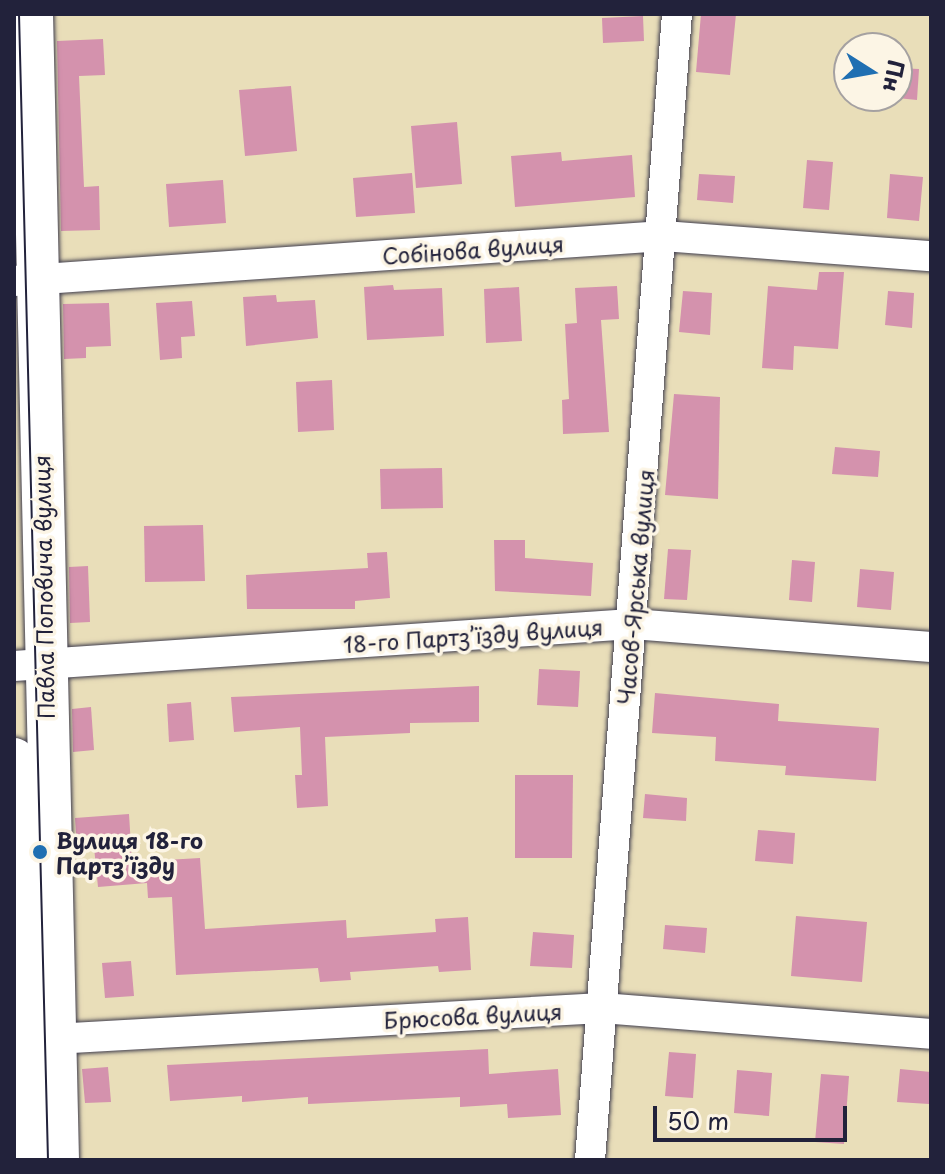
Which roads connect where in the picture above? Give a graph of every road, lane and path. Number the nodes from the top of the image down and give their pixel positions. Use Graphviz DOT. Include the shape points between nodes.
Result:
graph roads {
  1 [pos="32,14"];
  2 [pos="677,14"];
  3 [pos="663,236"];
  4 [pos="931,256"];
  5 [pos="24,280"];
  6 [pos="632,624"];
  7 [pos="931,647"];
  8 [pos="29,665"];
  9 [pos="14,759"];
  10 [pos="602,1008"];
  11 [pos="931,1034"];
  12 [pos="30,1041"];
  13 [pos="25,1160"];
  14 [pos="58,1160"];
  15 [pos="590,1160"];
  1 -- 5 [label="main road, Павла Поповича вулиця"];
  2 -- 3 [label="street, Часов-Ярська вулиця"];
  3 -- 4 [label="street, Собінова вулиця"];
  3 -- 5 [label="street, Собінова вулиця"];
  3 -- 6 [label="street, Часов-Ярська вулиця"];
  5 -- 8 [label="main road, Павла Поповича вулиця"];
  6 -- 7 [label="street, 18-го Партз’їзду вулиця"];
  6 -- 8 [label="street, 18-го Партз’їзду вулиця"];
  6 -- 10 [label="street, Часов-Ярська вулиця"];
  8 -- 12 [label="main road, Павла Поповича вулиця"];
  9 -- 12 [label="main road, Павла Поповича вулиця"];
  10 -- 11 [label="street, Брюсова вулиця"];
  10 -- 12 [label="street, Брюсова вулиця"];
  10 -- 15 [label="street, Часов-Ярська вулиця"];
  12 -- 13 [label="main road, Павла Поповича вулиця"];
  12 -- 14 [label="main road, Павла Поповича вулиця"];
}
